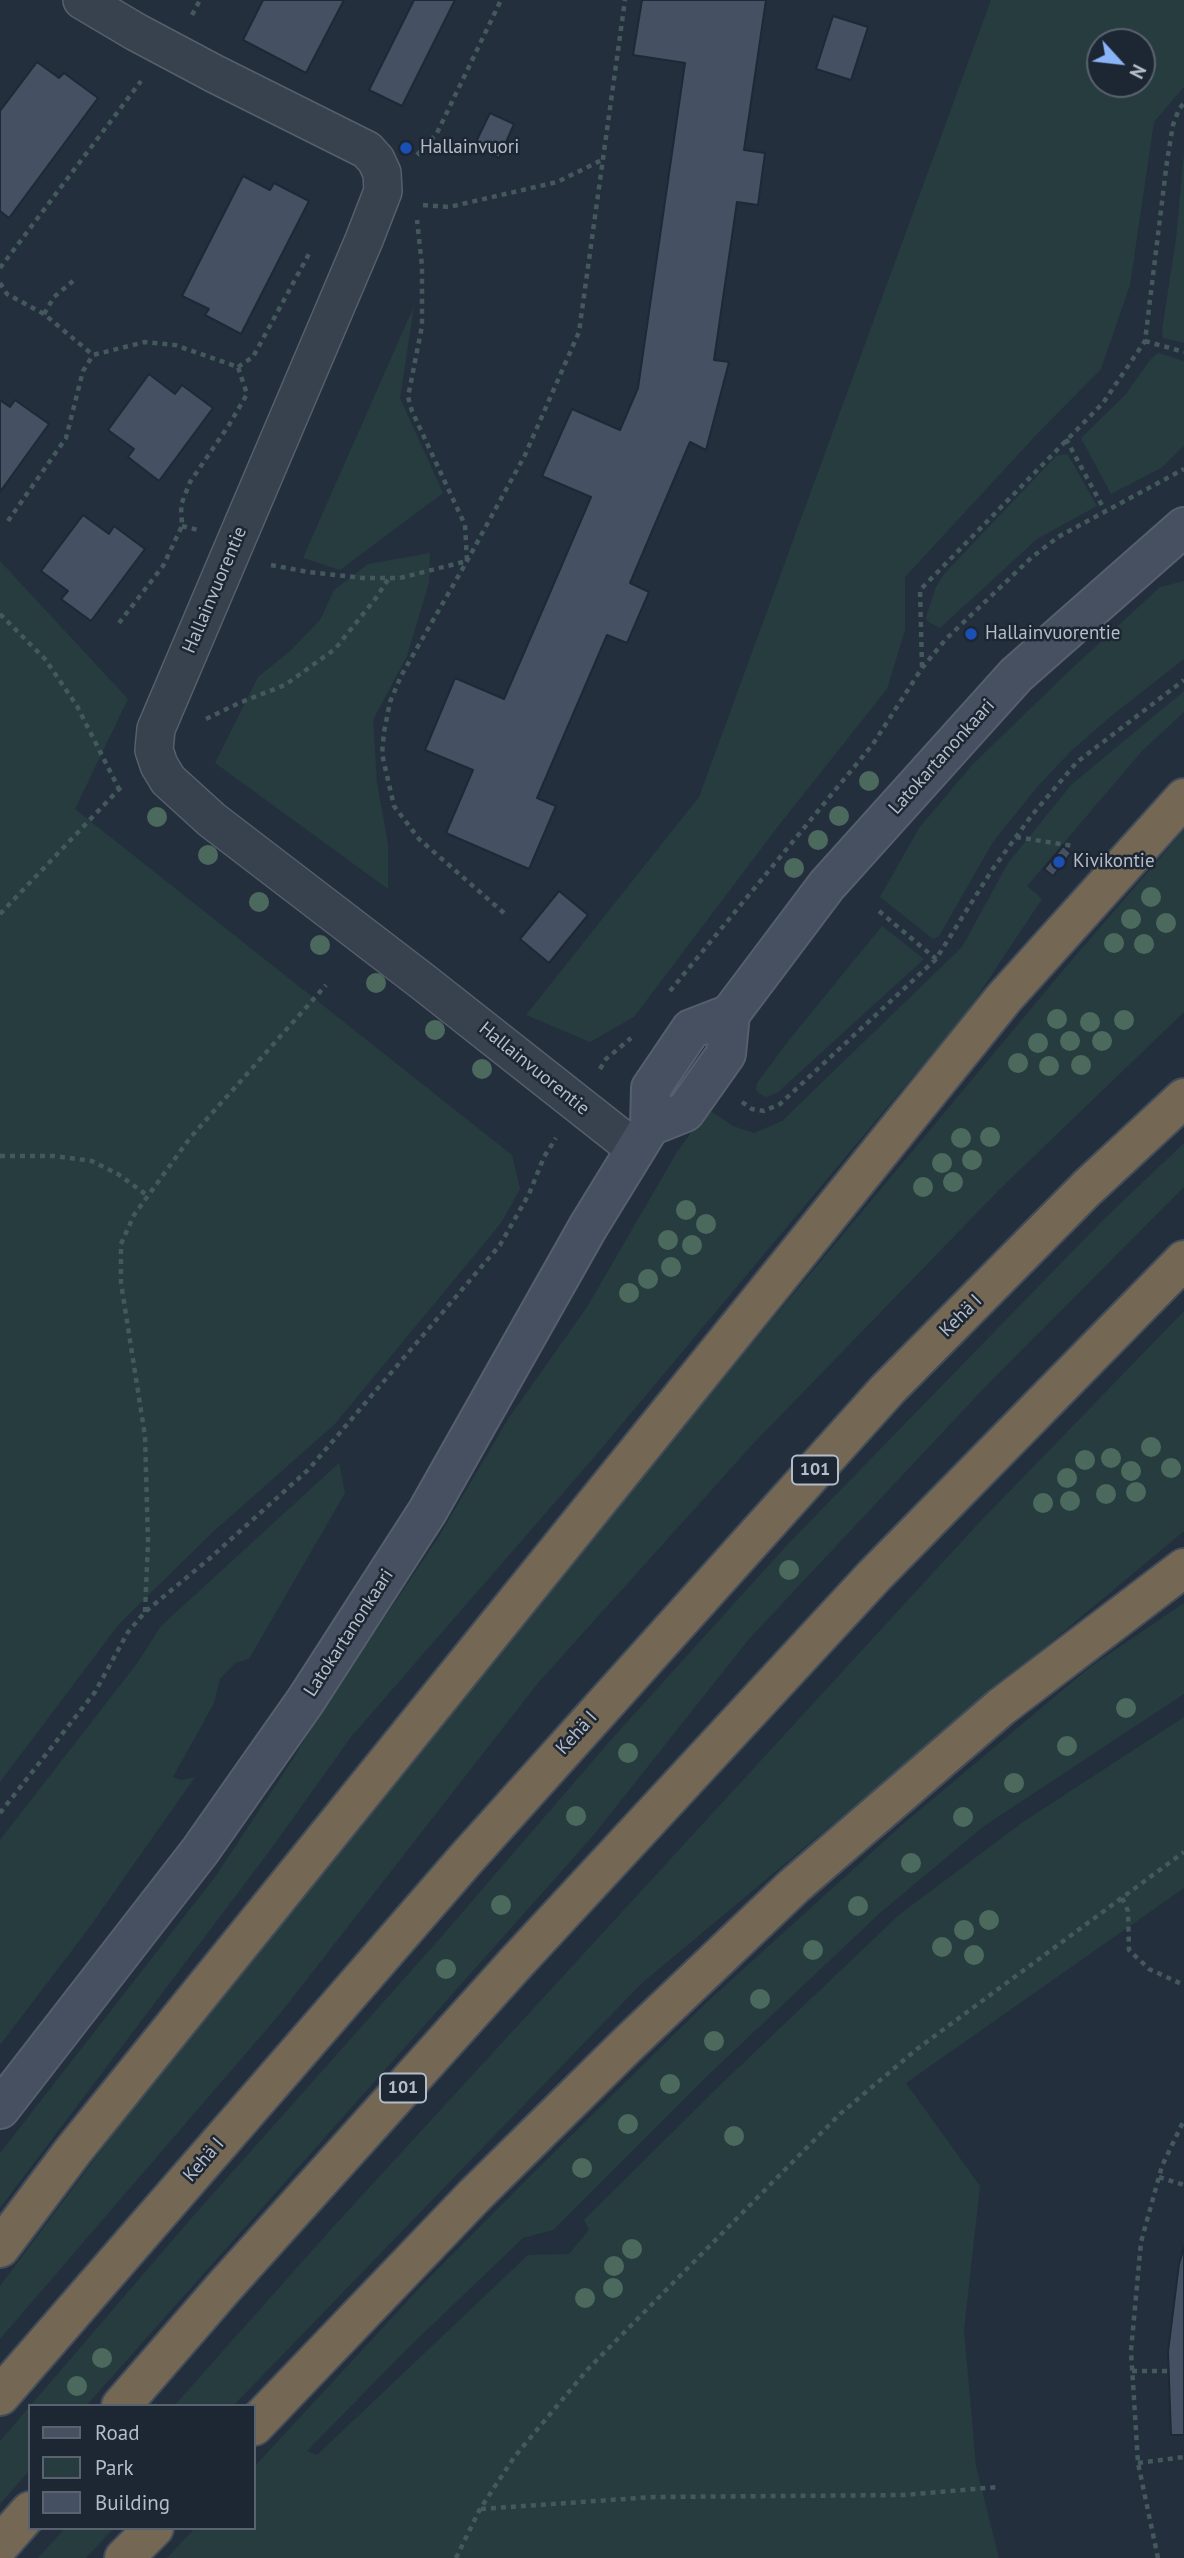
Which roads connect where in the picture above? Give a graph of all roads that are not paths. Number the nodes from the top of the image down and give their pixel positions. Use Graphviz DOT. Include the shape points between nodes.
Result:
graph roads {
  1 [pos="82,0"];
  2 [pos="1182,528"];
  3 [pos="1184,798"];
  4 [pos="1184,1098"];
  5 [pos="642,1137"];
  6 [pos="1184,1260"];
  7 [pos="1184,1568"];
  8 [pos="0,2109"];
  9 [pos="0,2248"];
  10 [pos="0,2396"];
  11 [pos="123,2404"];
  12 [pos="256,2424"];
  13 [pos="28,2513"];
  14 [pos="152,2530"];
  15 [pos="0,2545"];
  16 [pos="124,2558"];
  1 -- 5 [label="street, Hallainvuorentie" via="215,74 367,150 382,173 383,191 364,240 156,729 154,750 168,780 212,820 422,981"];
  2 -- 5 [label="street, Latokartanonkaari" via="1016,676 827,885 730,1014 691,1029 651,1088"];
  3 -- 9 [label="highway" via="1004,998 73,2151"];
  4 -- 10 [label="highway, Kehä I / 101" via="1087,1188 878,1400 465,1860"];
  5 -- 8 [label="street, Latokartanonkaari" via="427,1511 306,1700 191,1862"];
  6 -- 11 [label="highway, 101" via="864,1586 514,1965"];
  7 -- 12 [label="highway" via="1000,1707 785,1894 475,2195"];
  13 -- 15 [label="highway"];
  14 -- 16 [label="highway"];
}
